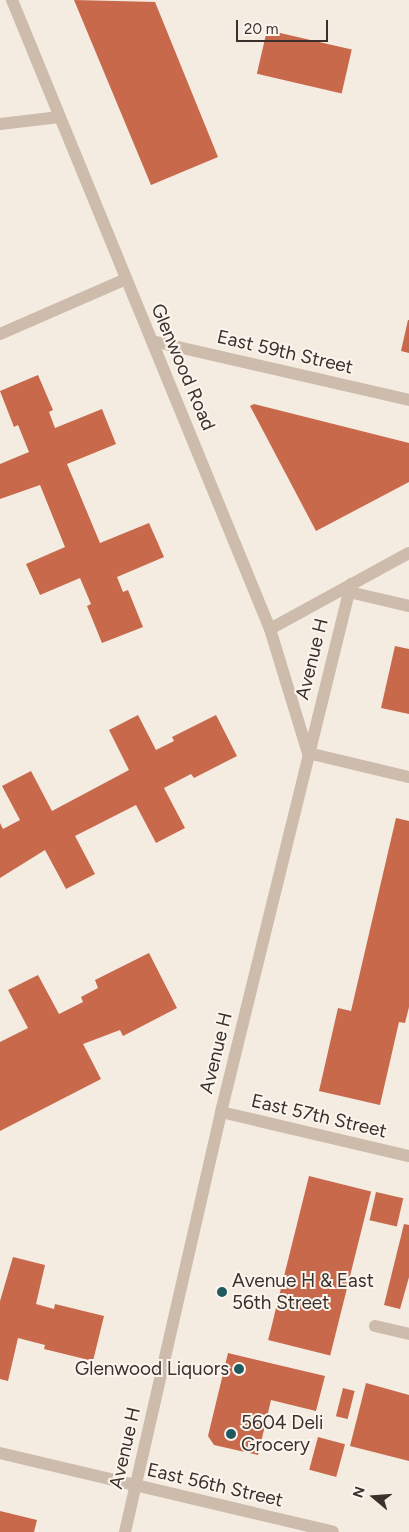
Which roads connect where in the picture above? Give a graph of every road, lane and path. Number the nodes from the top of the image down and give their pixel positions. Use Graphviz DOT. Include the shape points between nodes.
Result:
graph roads {
  1 [pos="12,0"];
  2 [pos="60,116"];
  3 [pos="0,124"];
  4 [pos="126,279"];
  5 [pos="0,334"];
  6 [pos="152,340"];
  7 [pos="409,400"];
  8 [pos="409,554"];
  9 [pos="350,588"];
  10 [pos="409,606"];
  11 [pos="270,629"];
  12 [pos="308,753"];
  13 [pos="409,777"];
  14 [pos="221,1112"];
  15 [pos="409,1156"];
  16 [pos="375,1326"];
  17 [pos="409,1334"];
  18 [pos="0,1453"];
  19 [pos="136,1485"];
  20 [pos="125,1532"];
  21 [pos="333,1532"];
  1 -- 2 [label="street, Glenwood Road"];
  2 -- 3 [label="street"];
  2 -- 4 [label="street, Glenwood Road"];
  4 -- 5 [label="street"];
  4 -- 6 [label="street, Glenwood Road"];
  6 -- 7 [label="street, East 59th Street"];
  6 -- 11 [label="street, Glenwood Road"];
  8 -- 9 [label="street"];
  9 -- 10 [label="street"];
  9 -- 11 [label="street"];
  9 -- 12 [label="street, Avenue H"];
  11 -- 12 [label="street, Glenwood Road"];
  12 -- 13 [label="street"];
  12 -- 14 [label="street, Avenue H"];
  14 -- 15 [label="street, East 57th Street"];
  14 -- 19 [label="street, Avenue H"];
  16 -- 17 [label="street"];
  18 -- 19 [label="street, East 56th Street"];
  19 -- 20 [label="street, Avenue H"];
  19 -- 21 [label="street, East 56th Street"];
}
